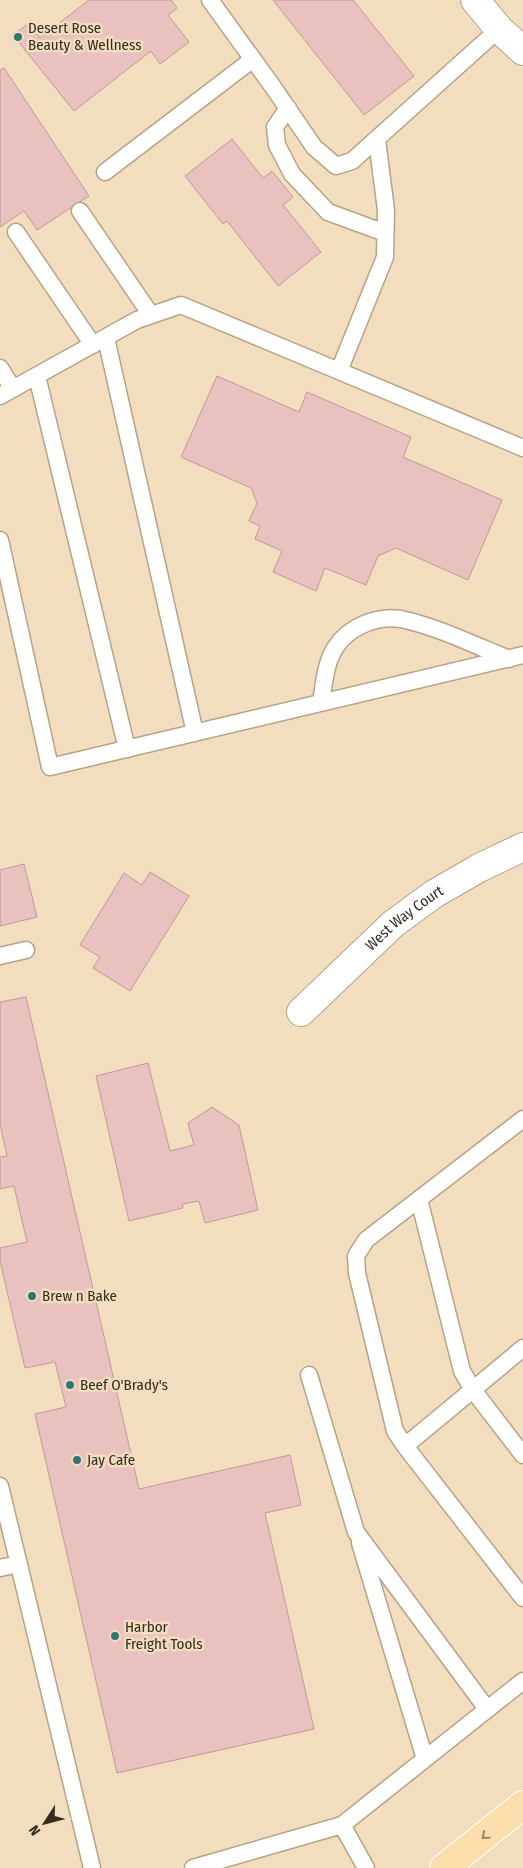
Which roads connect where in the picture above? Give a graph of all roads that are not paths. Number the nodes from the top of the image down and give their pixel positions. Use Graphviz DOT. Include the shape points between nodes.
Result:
graph roads {
  1 [pos="210,0"];
  2 [pos="476,0"];
  3 [pos="499,29"];
  4 [pos="523,51"];
  5 [pos="253,59"];
  6 [pos="288,108"];
  7 [pos="378,140"];
  8 [pos="105,172"];
  9 [pos="80,211"];
  10 [pos="16,232"];
  11 [pos="386,234"];
  12 [pos="151,316"];
  13 [pos="99,341"];
  14 [pos="0,368"];
  15 [pos="339,372"];
  16 [pos="37,376"];
  17 [pos="7,393"];
  18 [pos="523,448"];
  19 [pos="0,540"];
  20 [pos="516,657"];
  21 [pos="321,703"];
  22 [pos="195,733"];
  23 [pos="127,749"];
  24 [pos="523,847"];
  25 [pos="26,950"];
  26 [pos="0,956"];
  27 [pos="301,1012"];
  28 [pos="523,1119"];
  29 [pos="420,1199"];
  30 [pos="523,1348"];
  31 [pos="310,1374"];
  32 [pos="473,1390"];
  33 [pos="405,1446"];
  34 [pos="523,1455"];
  35 [pos="0,1486"];
  36 [pos="356,1532"];
  37 [pos="18,1564"];
  38 [pos="0,1568"];
  39 [pos="523,1598"];
  40 [pos="523,1681"];
  41 [pos="487,1709"];
  42 [pos="425,1759"];
  43 [pos="523,1805"];
  44 [pos="342,1825"];
  45 [pos="92,1868"];
  46 [pos="193,1868"];
  47 [pos="366,1868"];
  48 [pos="444,1868"];
  1 -- 5 [label="lane"];
  2 -- 3 [label="street"];
  3 -- 4 [label="street"];
  3 -- 7 [label="lane"];
  5 -- 6 [label="lane"];
  5 -- 8 [label="lane"];
  6 -- 7 [label="lane" via="314,147 336,166 352,161"];
  6 -- 11 [label="lane" via="274,127 277,145 292,174 328,212"];
  7 -- 11 [label="lane"];
  9 -- 12 [label="lane"];
  10 -- 13 [label="lane"];
  11 -- 15 [label="lane" via="385,257"];
  12 -- 13 [label="lane"];
  12 -- 15 [label="lane" via="181,305"];
  13 -- 16 [label="lane"];
  13 -- 22 [label="lane"];
  14 -- 17 [label="lane"];
  15 -- 18 [label="lane"];
  16 -- 17 [label="lane"];
  16 -- 23 [label="lane"];
  19 -- 23 [label="lane" via="50,767"];
  20 -- 21 [label="lane"];
  20 -- 21 [label="lane" via="400,619 371,621 349,632 334,648"];
  21 -- 22 [label="lane"];
  22 -- 23 [label="lane"];
  24 -- 27 [label="street, West Way Court" via="442,889 393,924"];
  25 -- 26 [label="lane"];
  28 -- 29 [label="lane"];
  29 -- 32 [label="lane" via="462,1371"];
  29 -- 33 [label="lane" via="366,1240 356,1256 357,1273 395,1431"];
  30 -- 32 [label="lane"];
  31 -- 36 [label="lane"];
  32 -- 33 [label="lane"];
  32 -- 34 [label="lane"];
  33 -- 39 [label="lane"];
  35 -- 37 [label="lane"];
  36 -- 41 [label="lane"];
  36 -- 42 [label="lane"];
  37 -- 38 [label="lane"];
  37 -- 45 [label="lane"];
  40 -- 41 [label="lane"];
  41 -- 42 [label="lane"];
  42 -- 44 [label="lane"];
  43 -- 48 [label="main road, one-way"];
  44 -- 46 [label="lane"];
  44 -- 47 [label="lane"];
}
